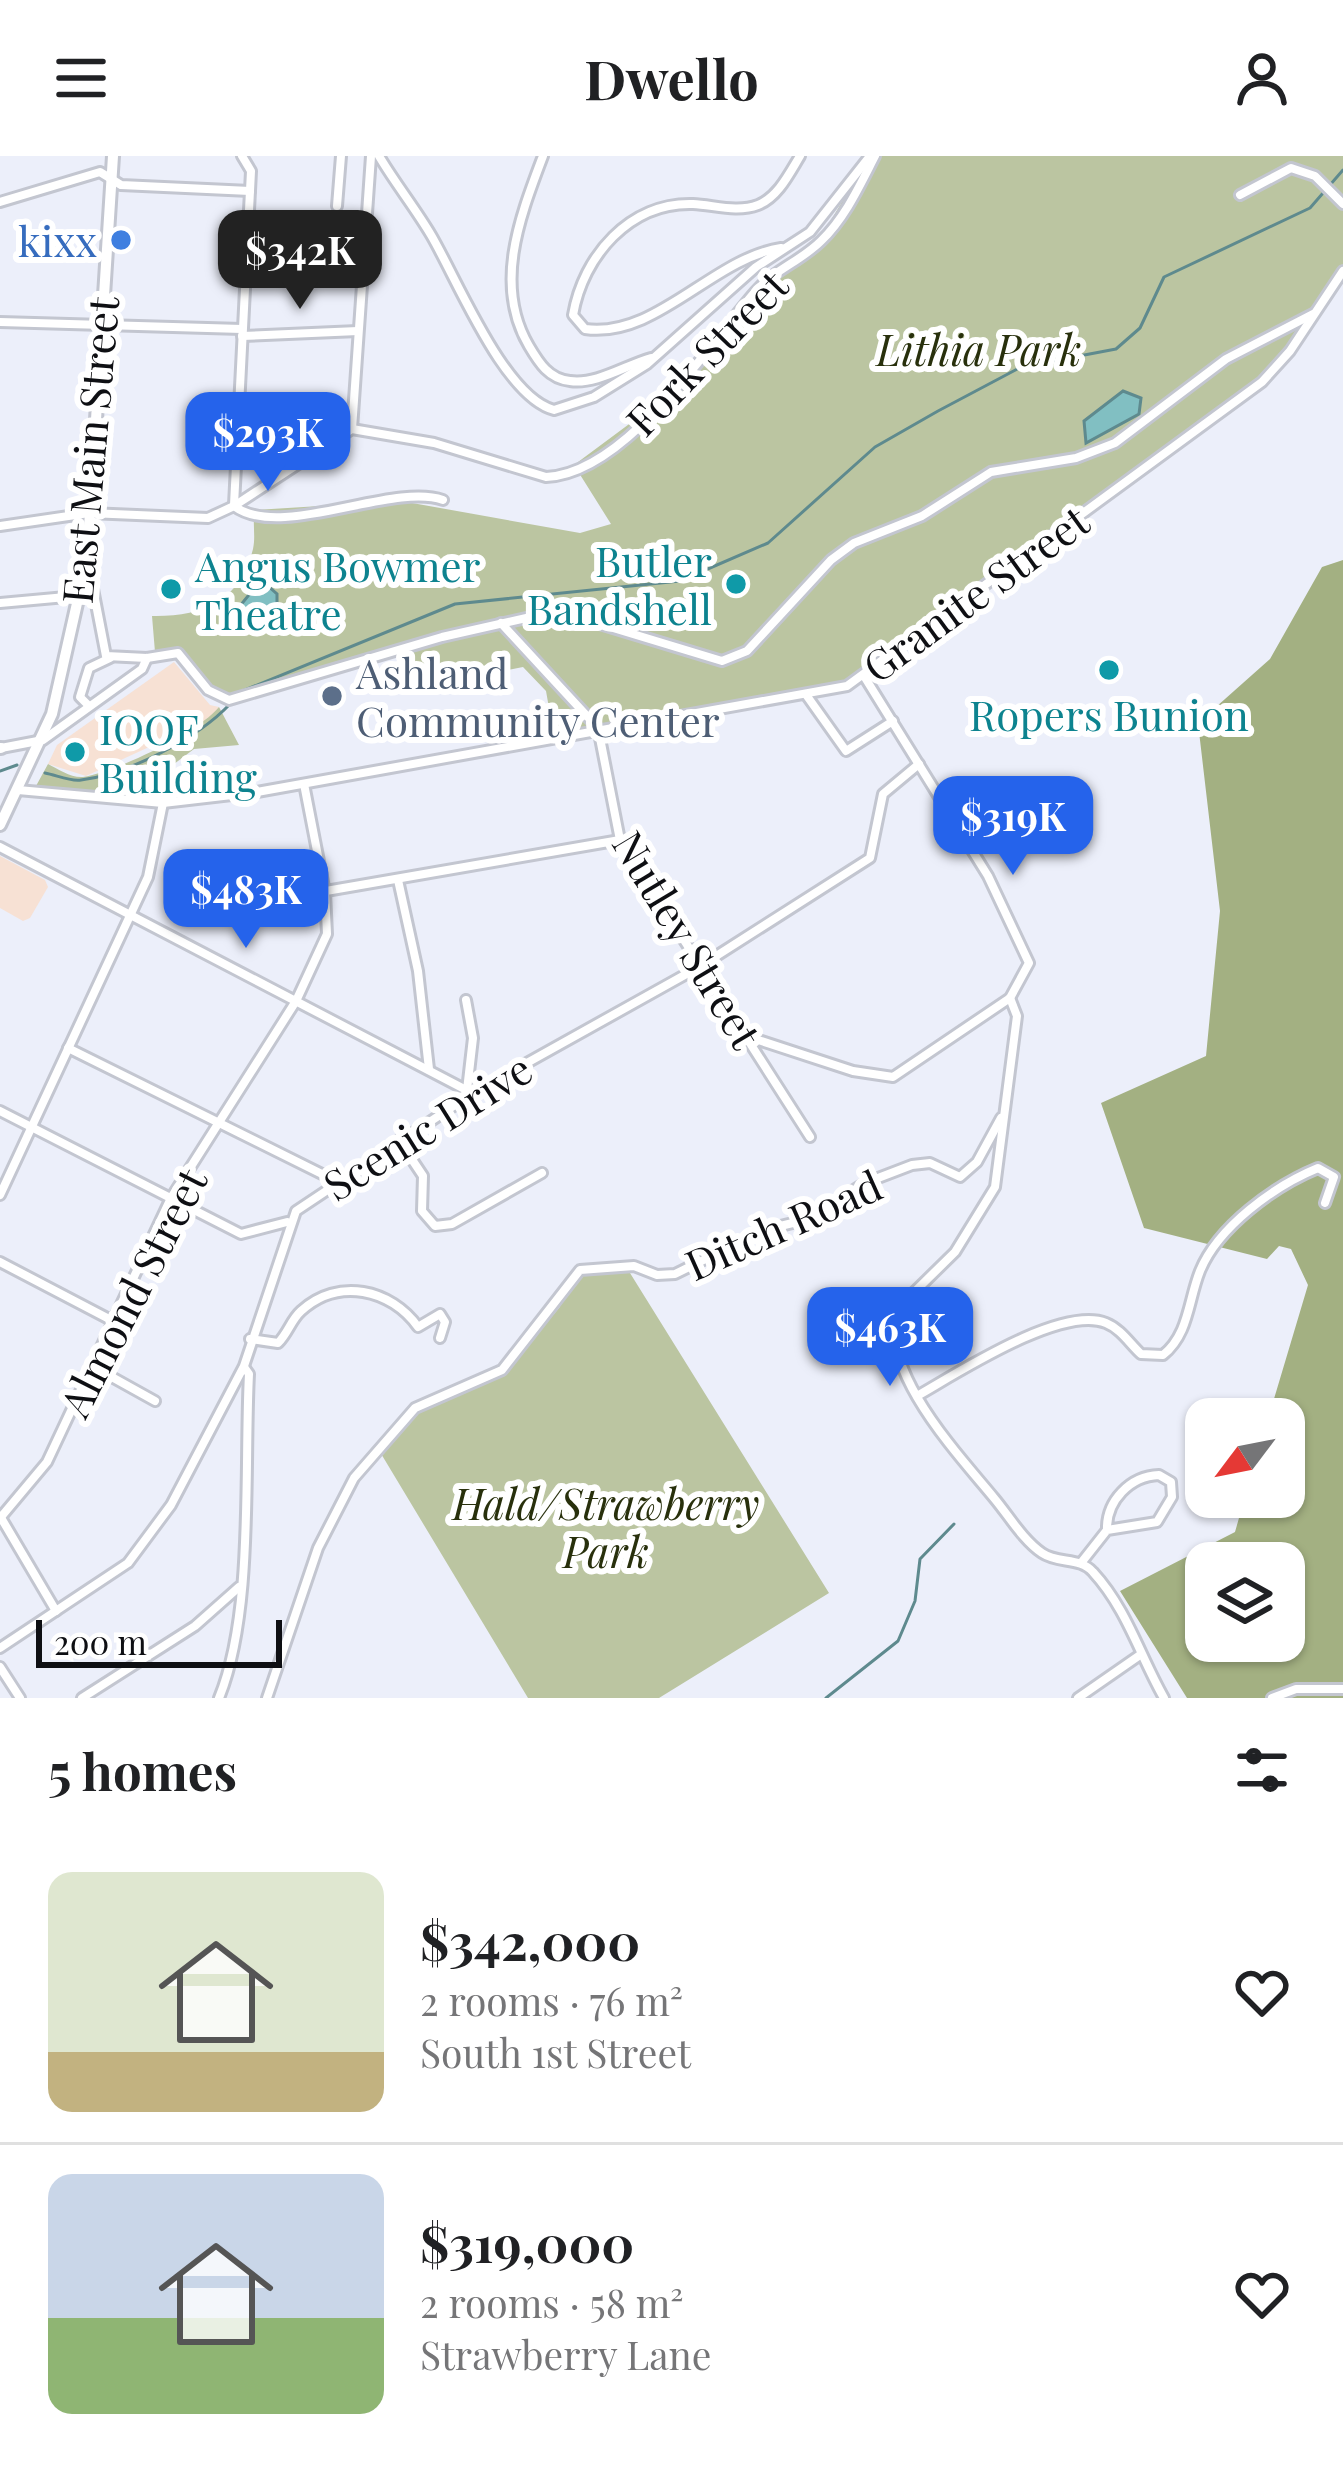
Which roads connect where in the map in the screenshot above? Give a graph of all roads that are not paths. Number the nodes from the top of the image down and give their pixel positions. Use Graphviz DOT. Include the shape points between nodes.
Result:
graph roads {
  1 [pos="113,156"];
  2 [pos="242,156"];
  3 [pos="257,156"];
  4 [pos="341,156"];
  5 [pos="375,156"];
  6 [pos="543,156"];
  7 [pos="800,156"];
  8 [pos="873,156"];
  9 [pos="251,171"];
  10 [pos="110,178"];
  11 [pos="250,191"];
  12 [pos="1240,195"];
  13 [pos="0,202"];
  14 [pos="1343,204"];
  15 [pos="337,206"];
  16 [pos="789,247"];
  17 [pos="1343,271"];
  18 [pos="1314,313"];
  19 [pos="0,322"];
  20 [pos="100,324"];
  21 [pos="358,331"];
  22 [pos="242,332"];
  23 [pos="654,357"];
  24 [pos="352,429"];
  25 [pos="443,500"];
  26 [pos="234,506"];
  27 [pos="88,513"];
  28 [pos="0,526"];
  29 [pos="87,560"];
  30 [pos="80,594"];
  31 [pos="0,603"];
  32 [pos="96,606"];
  33 [pos="500,622"];
  34 [pos="111,657"];
  35 [pos="147,658"];
  36 [pos="864,676"];
  37 [pos="807,695"];
  38 [pos="91,706"];
  39 [pos="893,721"];
  40 [pos="598,728"];
  41 [pos="43,740"];
  42 [pos="0,748"];
  43 [pos="919,764"];
  44 [pos="304,784"];
  45 [pos="18,790"];
  46 [pos="164,802"];
  47 [pos="0,825"];
  48 [pos="620,840"];
  49 [pos="0,848"];
  50 [pos="398,880"];
  51 [pos="326,892"];
  52 [pos="130,917"];
  53 [pos="699,967"];
  54 [pos="1010,998"];
  55 [pos="466,1000"];
  56 [pos="296,1001"];
  57 [pos="743,1035"];
  58 [pos="68,1048"];
  59 [pos="429,1071"];
  60 [pos="470,1092"];
  61 [pos="0,1111"];
  62 [pos="1001,1118"];
  63 [pos="222,1123"];
  64 [pos="31,1126"];
  65 [pos="810,1137"];
  66 [pos="399,1140"];
  67 [pos="542,1173"];
  68 [pos="336,1181"];
  69 [pos="0,1195"];
  70 [pos="171,1198"];
  71 [pos="1325,1203"];
  72 [pos="288,1221"];
  73 [pos="0,1262"];
  74 [pos="111,1320"];
  75 [pos="440,1338"];
  76 [pos="250,1340"];
  77 [pos="92,1366"];
  78 [pos="244,1366"];
  79 [pos="916,1396"];
  80 [pos="155,1401"];
  81 [pos="0,1516"];
  82 [pos="1107,1530"];
  83 [pos="1081,1563"];
  84 [pos="243,1580"];
  85 [pos="56,1611"];
  86 [pos="0,1648"];
  87 [pos="1140,1655"];
  88 [pos="0,1666"];
  89 [pos="1343,1689"];
  90 [pos="20,1698"];
  91 [pos="82,1698"];
  92 [pos="219,1698"];
  93 [pos="267,1698"];
  94 [pos="1078,1698"];
  95 [pos="1164,1698"];
  96 [pos="1272,1698"];
  1 -- 10 [label="main road, East Main Street"];
  2 -- 9 [label="street"];
  3 -- 9 [label="street"];
  4 -- 15 [label="street"];
  5 -- 21 [label="street"];
  5 -- 23 [label="street" via="532,400 554,410 579,404"];
  6 -- 23 [label="street" via="511,268 522,335 563,380 581,382"];
  7 -- 16 [label="street" via="771,197 753,207 676,204 629,222 593,262 573,315 585,329 617,328 753,256"];
  8 -- 16 [label="street"];
  8 -- 24 [label="street, Fork Street" via="819,244 758,289 618,444 575,469 537,476 434,442"];
  9 -- 11 [label="street"];
  10 -- 11 [label="street"];
  10 -- 13 [label="street" via="97,173"];
  10 -- 20 [label="main road, East Main Street"];
  11 -- 22 [label="street"];
  12 -- 14 [label="street" via="1292,168"];
  16 -- 23 [label="street"];
  17 -- 18 [label="street, Granite Street"];
  18 -- 33 [label="street" via="1226,359 1115,443 991,472 922,516 854,543 732,659 696,658 565,611"];
  18 -- 36 [label="street, Granite Street" via="1262,382"];
  19 -- 20 [label="street"];
  20 -- 22 [label="street"];
  20 -- 27 [label="main road, East Main Street"];
  21 -- 22 [label="street"];
  21 -- 24 [label="street"];
  22 -- 26 [label="street"];
  24 -- 26 [label="street"];
  25 -- 26 [label="street" via="418,496 255,516"];
  26 -- 27 [label="street" via="208,518"];
  27 -- 28 [label="street"];
  27 -- 29 [label="main road, East Main Street"];
  29 -- 30 [label="main road, East Main Street"];
  29 -- 32 [label="street"];
  30 -- 31 [label="street"];
  30 -- 32 [label="street"];
  30 -- 41 [label="main road, East Main Street"];
  32 -- 34 [label="street"];
  33 -- 35 [label="street" via="240,700 220,697 178,653"];
  33 -- 40 [label="street"];
  34 -- 35 [label="street"];
  34 -- 38 [label="street" via="89,668 80,697"];
  35 -- 38 [label="street"];
  36 -- 37 [label="street, Granite Street"];
  36 -- 39 [label="street"];
  37 -- 39 [label="street" via="846,751"];
  37 -- 40 [label="street, Granite Street"];
  38 -- 41 [label="street"];
  39 -- 43 [label="street"];
  40 -- 44 [label="street, Granite Street"];
  40 -- 48 [label="street, Nutley Street"];
  41 -- 42 [label="street"];
  41 -- 45 [label="main road, East Main Street"];
  43 -- 53 [label="street, Scenic Drive" via="880,799 870,858"];
  43 -- 54 [label="street" via="1027,955"];
  44 -- 46 [label="street, Granite Street"];
  44 -- 51 [label="street, Almond Street"];
  45 -- 46 [label="street, Granite Street"];
  45 -- 47 [label="main road, East Main Street"];
  46 -- 52 [label="street"];
  48 -- 50 [label="street"];
  48 -- 53 [label="street, Nutley Street"];
  49 -- 52 [label="street"];
  50 -- 51 [label="street"];
  50 -- 59 [label="street"];
  51 -- 56 [label="street, Almond Street" via="327,934"];
  52 -- 56 [label="street"];
  52 -- 58 [label="street"];
  53 -- 57 [label="street, Nutley Street"];
  53 -- 60 [label="street, Scenic Drive"];
  54 -- 57 [label="street" via="885,1078"];
  54 -- 62 [label="street" via="1017,1016"];
  55 -- 60 [label="street"];
  56 -- 59 [label="street"];
  56 -- 63 [label="street, Almond Street"];
  57 -- 65 [label="street, Nutley Street"];
  58 -- 63 [label="street"];
  58 -- 64 [label="street"];
  59 -- 60 [label="street"];
  60 -- 66 [label="street, Scenic Drive"];
  61 -- 64 [label="street"];
  62 -- 79 [label="street" via="991,1196 955,1252 896,1312"];
  62 -- 93 [label="street, Ditch Road" via="960,1177 930,1162 912,1165 809,1219 764,1230 675,1274 634,1266 580,1270 502,1370 415,1408 354,1478 318,1548"];
  63 -- 68 [label="street"];
  63 -- 70 [label="street, Almond Street"];
  64 -- 69 [label="street"];
  64 -- 70 [label="street"];
  66 -- 67 [label="street" via="423,1176 422,1211 435,1226"];
  66 -- 68 [label="street, Scenic Drive"];
  68 -- 72 [label="street, Scenic Drive"];
  70 -- 72 [label="street" via="241,1234"];
  70 -- 74 [label="street, Almond Street"];
  71 -- 79 [label="street" via="1334,1177 1318,1168 1222,1237 1201,1268 1181,1337 1163,1355 1141,1354 1111,1324 1084,1320 999,1347"];
  72 -- 76 [label="street, Scenic Drive"];
  73 -- 74 [label="street"];
  74 -- 77 [label="street, Almond Street"];
  75 -- 76 [label="street" via="440,1314 418,1327 400,1305 362,1289 313,1303 278,1342"];
  76 -- 78 [label="street, Scenic Drive"];
  77 -- 80 [label="street"];
  77 -- 81 [label="street, Almond Street" via="47,1462"];
  78 -- 84 [label="street"];
  78 -- 85 [label="street, Scenic Drive" via="141,1548"];
  79 -- 83 [label="street" via="1028,1540 1050,1557"];
  81 -- 85 [label="street"];
  82 -- 82 [label="street" via="1157,1522 1171,1482 1159,1475 1135,1480 1110,1506"];
  82 -- 83 [label="street"];
  83 -- 87 [label="street"];
  84 -- 91 [label="street" via="226,1603"];
  84 -- 92 [label="street"];
  85 -- 86 [label="street, Scenic Drive"];
  87 -- 94 [label="street"];
  87 -- 95 [label="street"];
  88 -- 90 [label="street"];
  89 -- 96 [label="street"];
}
